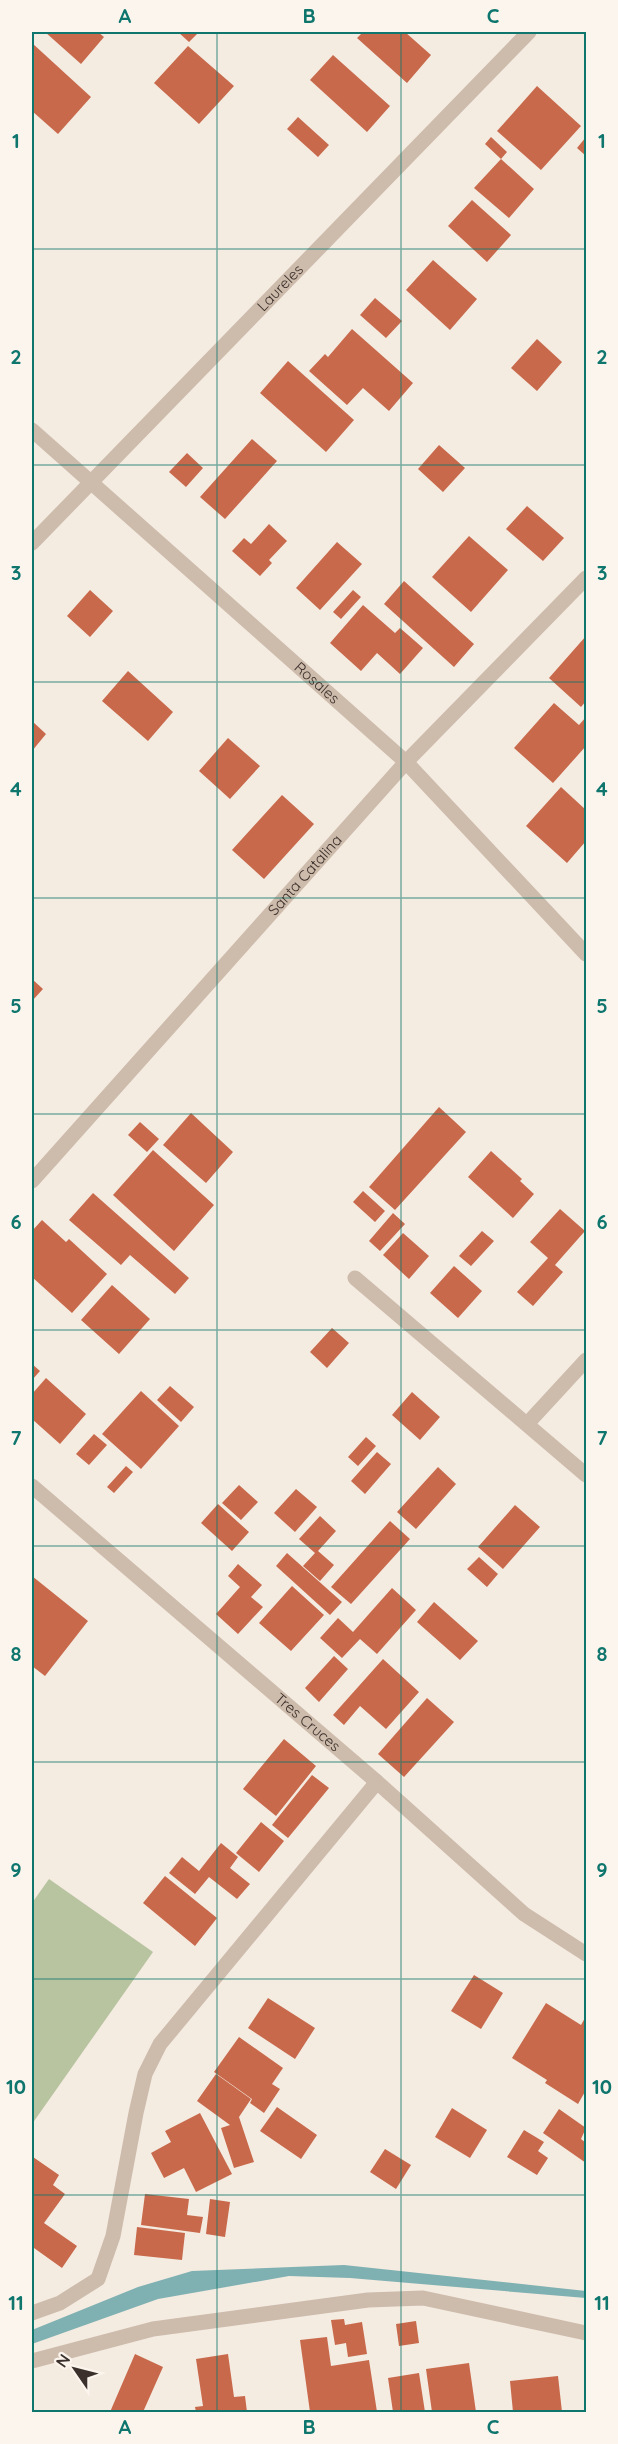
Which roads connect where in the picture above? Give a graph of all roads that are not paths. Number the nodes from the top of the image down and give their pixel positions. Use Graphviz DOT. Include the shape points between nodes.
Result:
graph roads {
  1 [pos="529,32"];
  2 [pos="32,430"];
  3 [pos="91,482"];
  4 [pos="32,543"];
  5 [pos="586,578"];
  6 [pos="406,762"];
  7 [pos="586,954"];
  8 [pos="32,1181"];
  9 [pos="355,1278"];
  10 [pos="586,1360"];
  11 [pos="527,1424"];
  12 [pos="586,1475"];
  13 [pos="32,1486"];
  14 [pos="377,1782"];
  15 [pos="586,1954"];
  16 [pos="32,2313"];
  17 [pos="586,2332"];
  18 [pos="32,2361"];
  1 -- 3 [label="street, Laureles"];
  2 -- 3 [label="street, Rosales"];
  3 -- 4 [label="street, Laureles"];
  3 -- 6 [label="street, Rosales"];
  5 -- 6 [label="street, Santa Catalina"];
  6 -- 7 [label="street, Rosales"];
  6 -- 8 [label="street, Santa Catalina"];
  9 -- 11 [label="street"];
  10 -- 11 [label="street"];
  11 -- 12 [label="street"];
  13 -- 14 [label="street, Tres Cruces"];
  14 -- 15 [label="street, Tres Cruces" via="524,1914"];
  14 -- 16 [label="street" via="160,2044 145,2074 113,2236 98,2279 60,2303"];
  17 -- 18 [label="street" via="423,2298 368,2300 153,2329"];
}
